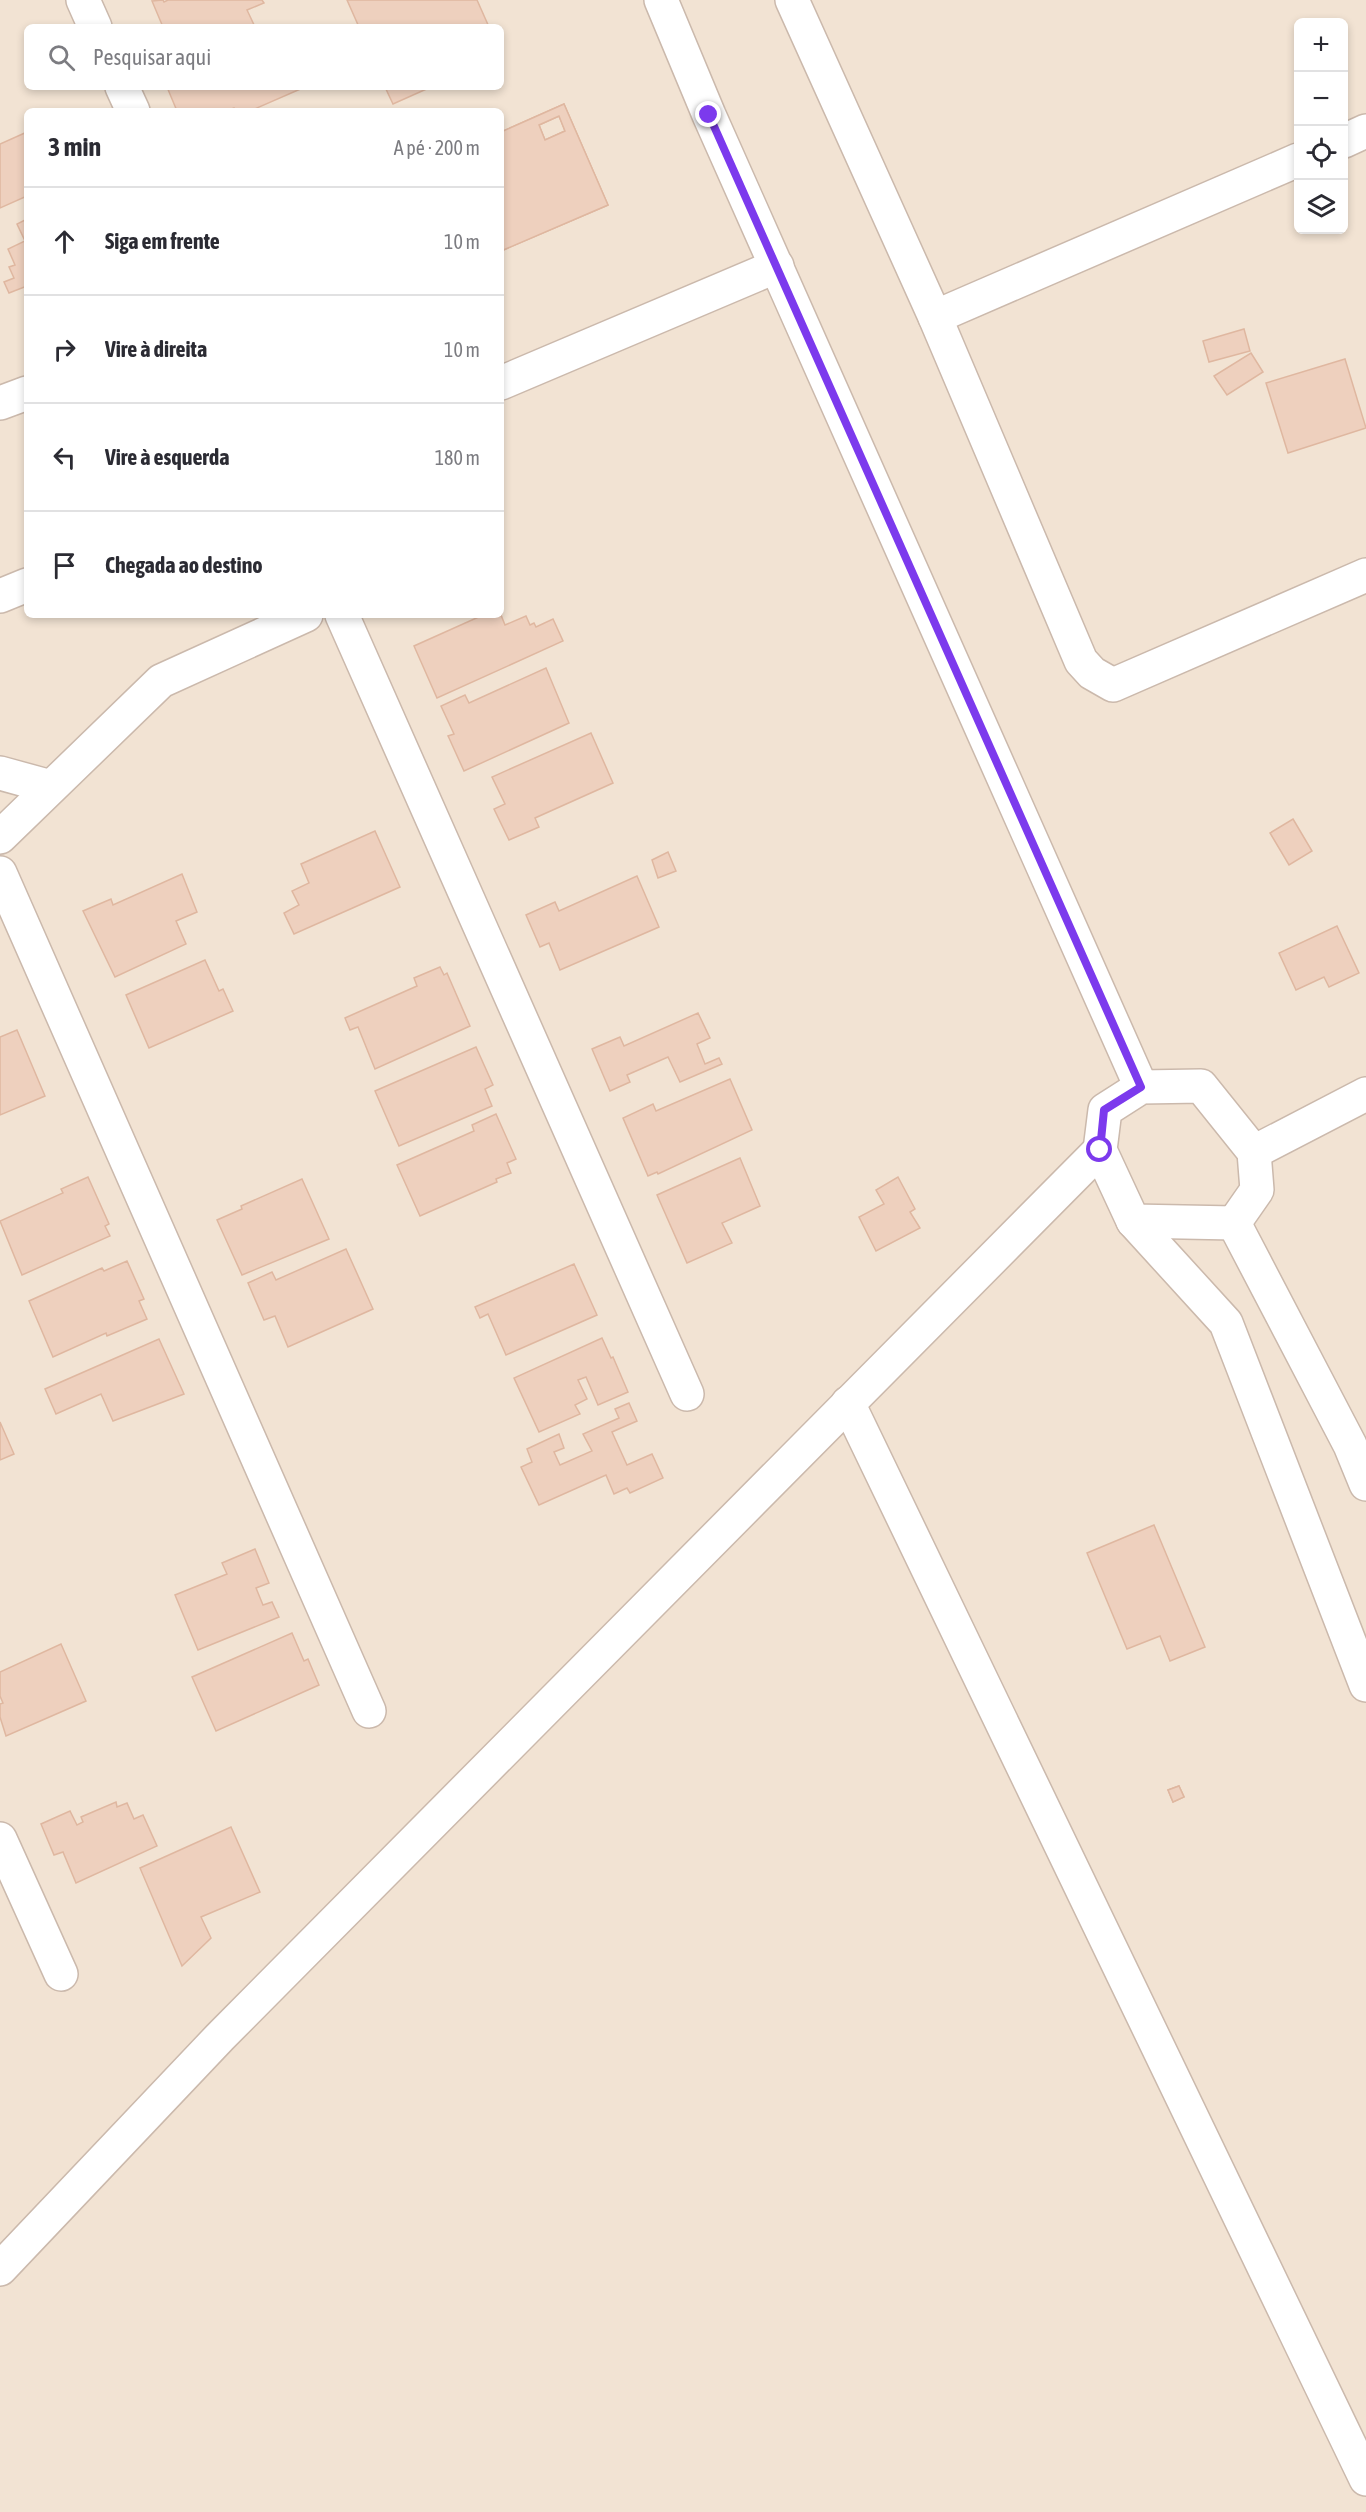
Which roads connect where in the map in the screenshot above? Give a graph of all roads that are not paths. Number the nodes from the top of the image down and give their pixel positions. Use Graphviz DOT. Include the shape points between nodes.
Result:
graph roads {
  1 [pos="83,0"];
  2 [pos="661,0"];
  3 [pos="792,0"];
  4 [pos="94,24"];
  5 [pos="123,90"];
  6 [pos="132,108"];
  7 [pos="1366,131"];
  8 [pos="1348,139"];
  9 [pos="1294,162"];
  10 [pos="777,266"];
  11 [pos="935,317"];
  12 [pos="504,382"];
  13 [pos="24,394"];
  14 [pos="0,403"];
  15 [pos="1366,575"];
  16 [pos="24,586"];
  17 [pos="0,596"];
  18 [pos="299,618"];
  19 [pos="343,618"];
  20 [pos="0,772"];
  21 [pos="51,787"];
  22 [pos="0,837"];
  23 [pos="0,873"];
  24 [pos="1141,1087"];
  25 [pos="1366,1094"];
  26 [pos="1100,1150"];
  27 [pos="1254,1152"];
  28 [pos="1133,1221"];
  29 [pos="1234,1222"];
  30 [pos="687,1394"];
  31 [pos="848,1403"];
  32 [pos="1366,1484"];
  33 [pos="1366,1684"];
  34 [pos="369,1711"];
  35 [pos="0,1839"];
  36 [pos="61,1974"];
  37 [pos="0,2269"];
  38 [pos="1366,2480"];
  1 -- 4 [label="street"];
  2 -- 10 [label="street"];
  3 -- 11 [label="street"];
  5 -- 6 [label="street"];
  7 -- 8 [label="street"];
  9 -- 11 [label="street"];
  10 -- 12 [label="street"];
  10 -- 24 [label="street"];
  11 -- 15 [label="street" via="1081,661 1092,673 1113,685"];
  13 -- 14 [label="street"];
  16 -- 17 [label="street"];
  18 -- 21 [label="street" via="161,681"];
  19 -- 30 [label="street"];
  20 -- 21 [label="street"];
  21 -- 22 [label="street"];
  23 -- 34 [label="street"];
  24 -- 26 [label="street" via="1104,1110"];
  24 -- 27 [label="street" via="1201,1086"];
  25 -- 27 [label="street"];
  26 -- 28 [label="street"];
  26 -- 31 [label="street"];
  27 -- 29 [label="street" via="1257,1190"];
  28 -- 29 [label="street"];
  28 -- 33 [label="street" via="1226,1323"];
  29 -- 32 [label="street" via="1350,1445"];
  31 -- 37 [label="street" via="220,2037"];
  31 -- 38 [label="street"];
  35 -- 36 [label="street"];
}
